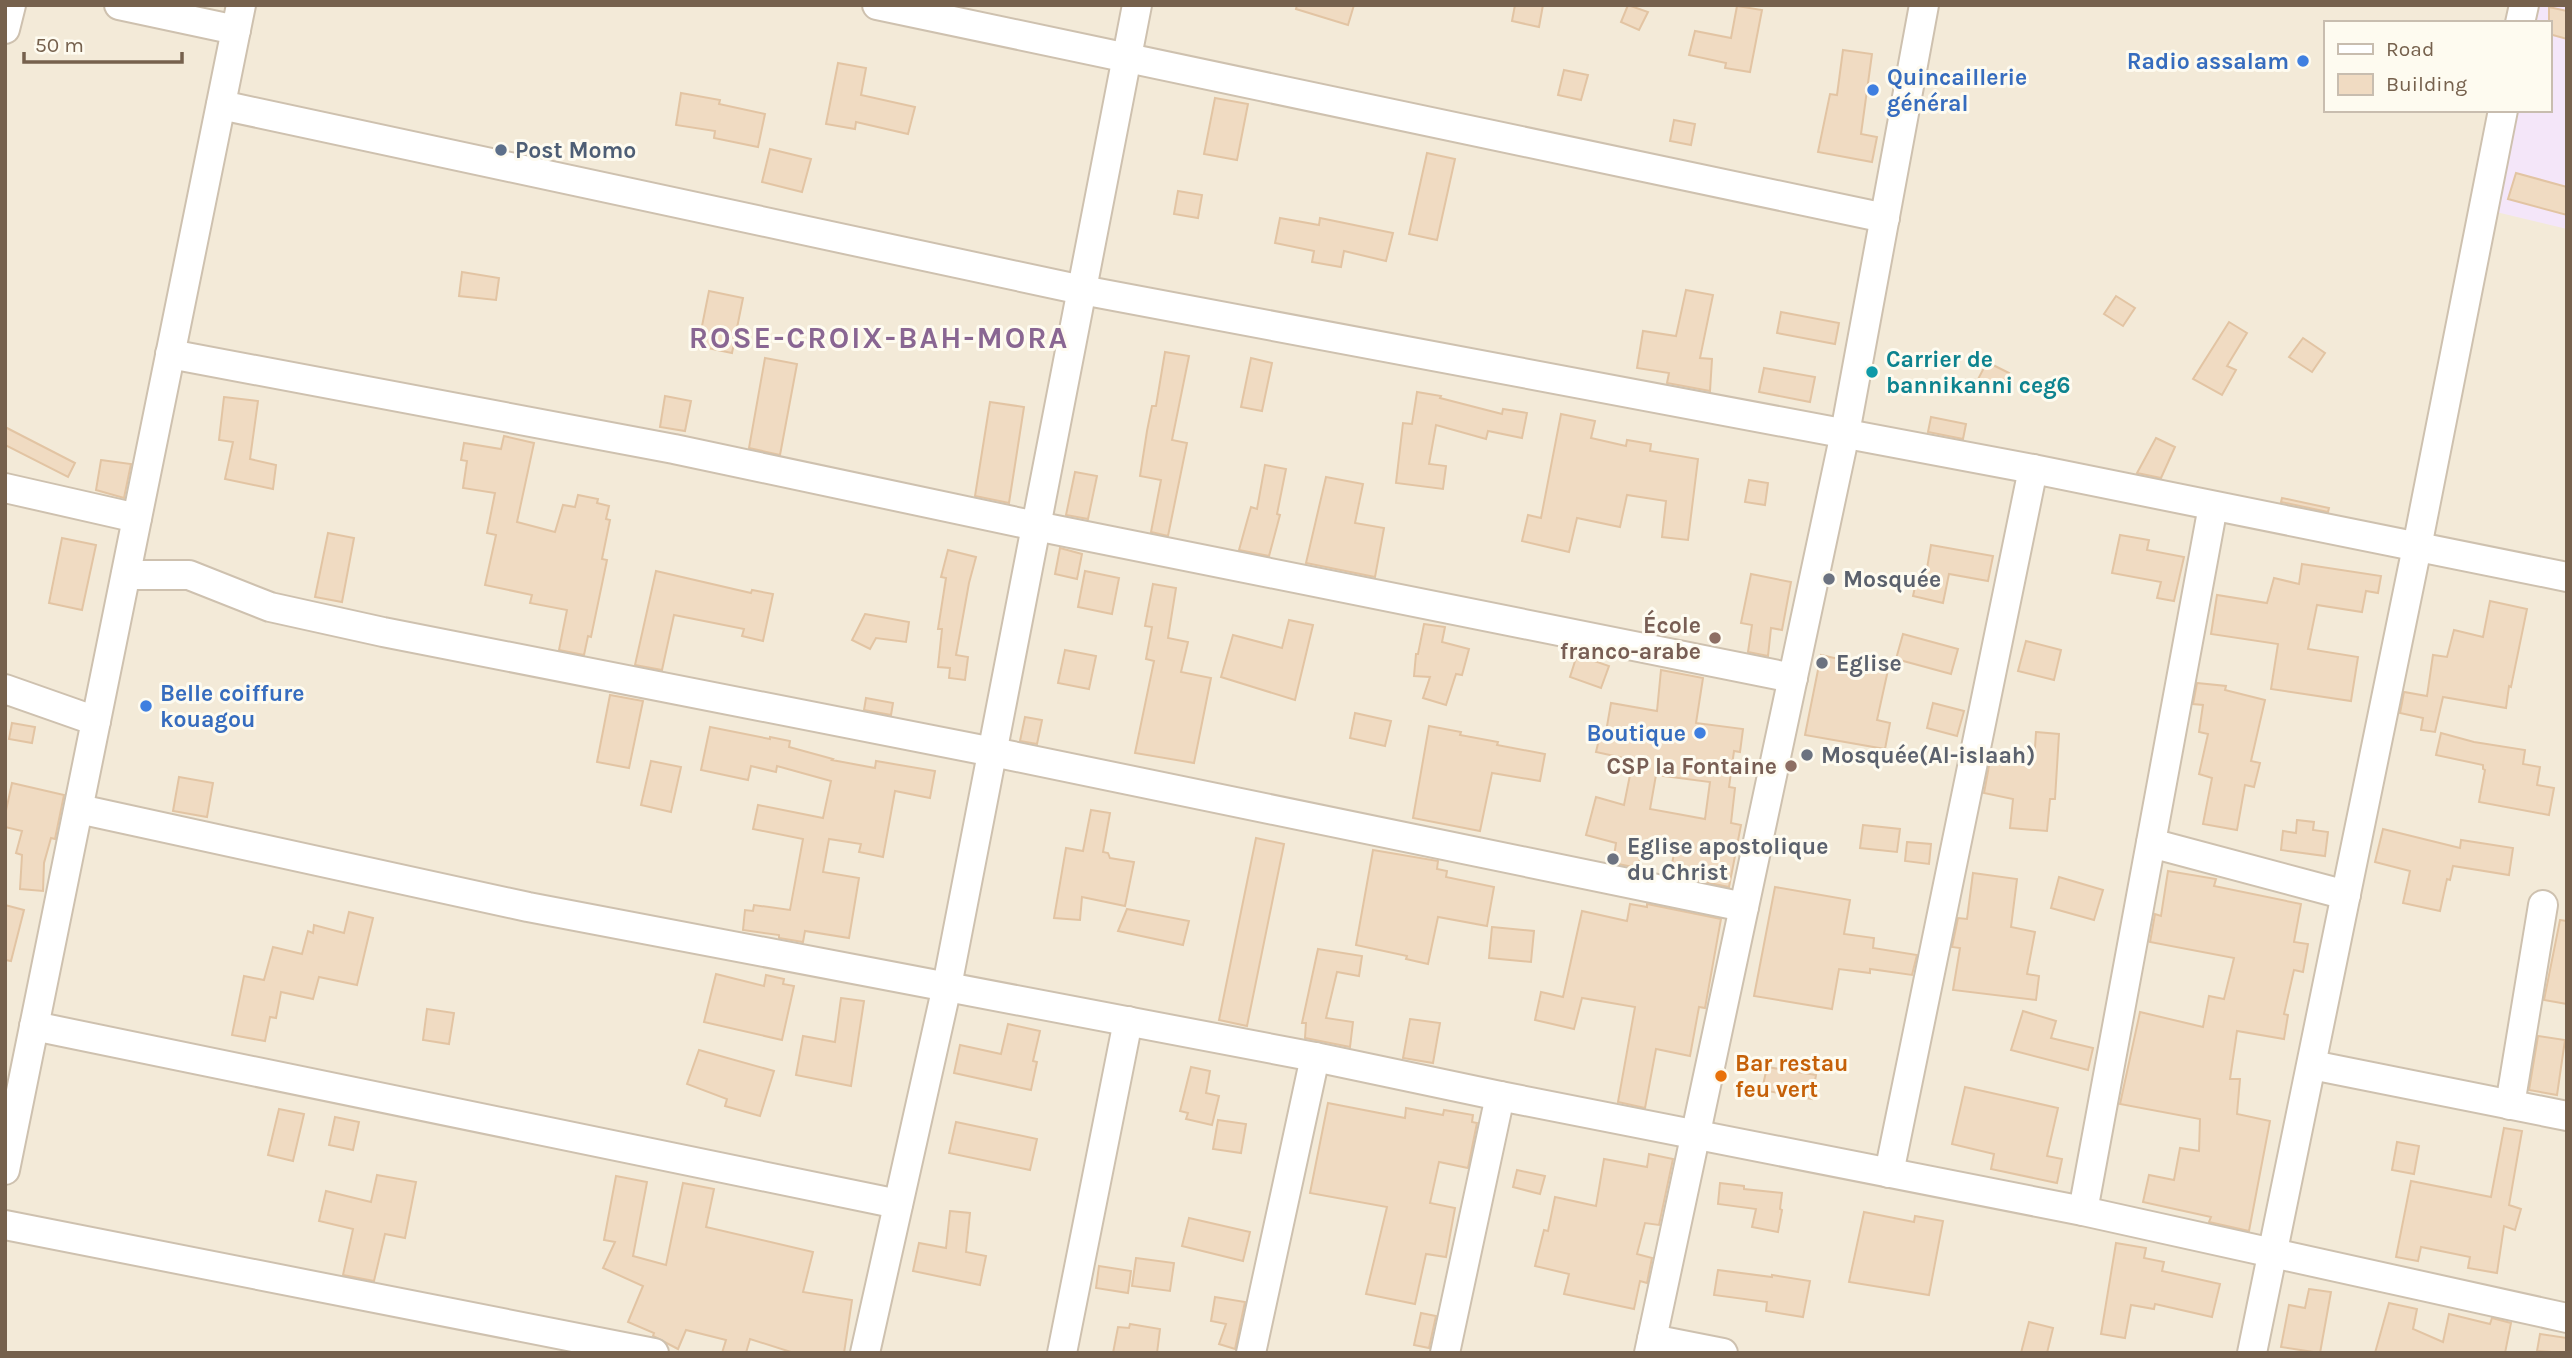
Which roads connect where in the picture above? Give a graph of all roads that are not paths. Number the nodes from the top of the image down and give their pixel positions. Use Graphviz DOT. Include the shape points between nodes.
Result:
graph roads {
  1 [pos="11,5"];
  2 [pos="119,5"];
  3 [pos="877,5"];
  4 [pos="1138,5"];
  5 [pos="1924,5"];
  6 [pos="917,9"];
  7 [pos="238,17"];
  8 [pos="5,29"];
  9 [pos="1128,58"];
  10 [pos="221,105"];
  11 [pos="2503,112"];
  12 [pos="1885,218"];
  13 [pos="1082,290"];
  14 [pos="170,354"];
  15 [pos="1845,433"];
  16 [pos="2033,469"];
  17 [pos="5,488"];
  18 [pos="2213,506"];
  19 [pos="137,518"];
  20 [pos="1037,526"];
  21 [pos="2417,547"];
  22 [pos="126,575"];
  23 [pos="2567,577"];
  24 [pos="1793,678"];
  25 [pos="5,689"];
  26 [pos="96,721"];
  27 [pos="993,752"];
  28 [pos="79,809"];
  29 [pos="2151,843"];
  30 [pos="2346,895"];
  31 [pos="2543,905"];
  32 [pos="1744,907"];
  33 [pos="947,986"];
  34 [pos="1128,1021"];
  35 [pos="34,1026"];
  36 [pos="1315,1057"];
  37 [pos="2312,1065"];
  38 [pos="1500,1096"];
  39 [pos="12,1099"];
  40 [pos="2510,1105"];
  41 [pos="2567,1116"];
  42 [pos="1695,1135"];
  43 [pos="5,1170"];
  44 [pos="1889,1174"];
  45 [pos="898,1204"];
  46 [pos="2083,1211"];
  47 [pos="5,1225"];
  48 [pos="2273,1254"];
  49 [pos="2567,1318"];
  50 [pos="1650,1346"];
  51 [pos="654,1353"];
  52 [pos="865,1353"];
  53 [pos="1062,1353"];
  54 [pos="1251,1353"];
  55 [pos="1445,1353"];
  56 [pos="1723,1353"];
  57 [pos="2252,1353"];
  1 -- 8 [label="street"];
  2 -- 7 [label="street"];
  3 -- 6 [label="street"];
  4 -- 9 [label="street"];
  5 -- 12 [label="street"];
  6 -- 9 [label="street"];
  7 -- 10 [label="street"];
  9 -- 12 [label="street"];
  9 -- 13 [label="street"];
  10 -- 13 [label="street"];
  10 -- 14 [label="street"];
  11 -- 21 [label="street"];
  12 -- 15 [label="street"];
  13 -- 15 [label="street"];
  13 -- 20 [label="street"];
  14 -- 19 [label="street"];
  14 -- 20 [label="street" via="674,449"];
  15 -- 16 [label="street"];
  15 -- 24 [label="street"];
  16 -- 18 [label="street"];
  16 -- 44 [label="street"];
  17 -- 19 [label="street"];
  18 -- 21 [label="street"];
  18 -- 29 [label="street"];
  19 -- 22 [label="street"];
  20 -- 24 [label="street"];
  20 -- 27 [label="street"];
  21 -- 23 [label="street"];
  21 -- 30 [label="street"];
  22 -- 26 [label="street"];
  22 -- 27 [label="street" via="189,575 295,613"];
  24 -- 32 [label="street"];
  25 -- 26 [label="street"];
  26 -- 28 [label="street"];
  27 -- 32 [label="street"];
  27 -- 33 [label="street"];
  28 -- 33 [label="street" via="528,907"];
  28 -- 35 [label="street"];
  29 -- 30 [label="street"];
  29 -- 46 [label="street"];
  30 -- 37 [label="street"];
  31 -- 40 [label="street"];
  32 -- 42 [label="street"];
  33 -- 34 [label="street"];
  33 -- 45 [label="street"];
  34 -- 36 [label="street"];
  34 -- 53 [label="street"];
  35 -- 39 [label="street"];
  35 -- 45 [label="street"];
  36 -- 38 [label="street"];
  36 -- 54 [label="street"];
  37 -- 40 [label="street"];
  37 -- 48 [label="street"];
  38 -- 42 [label="street"];
  38 -- 55 [label="street"];
  39 -- 43 [label="street"];
  40 -- 41 [label="street"];
  42 -- 44 [label="street"];
  42 -- 50 [label="street"];
  44 -- 46 [label="street"];
  45 -- 52 [label="street"];
  46 -- 48 [label="street"];
  47 -- 51 [label="street"];
  48 -- 49 [label="street"];
  48 -- 57 [label="street"];
  50 -- 56 [label="street"];
}
